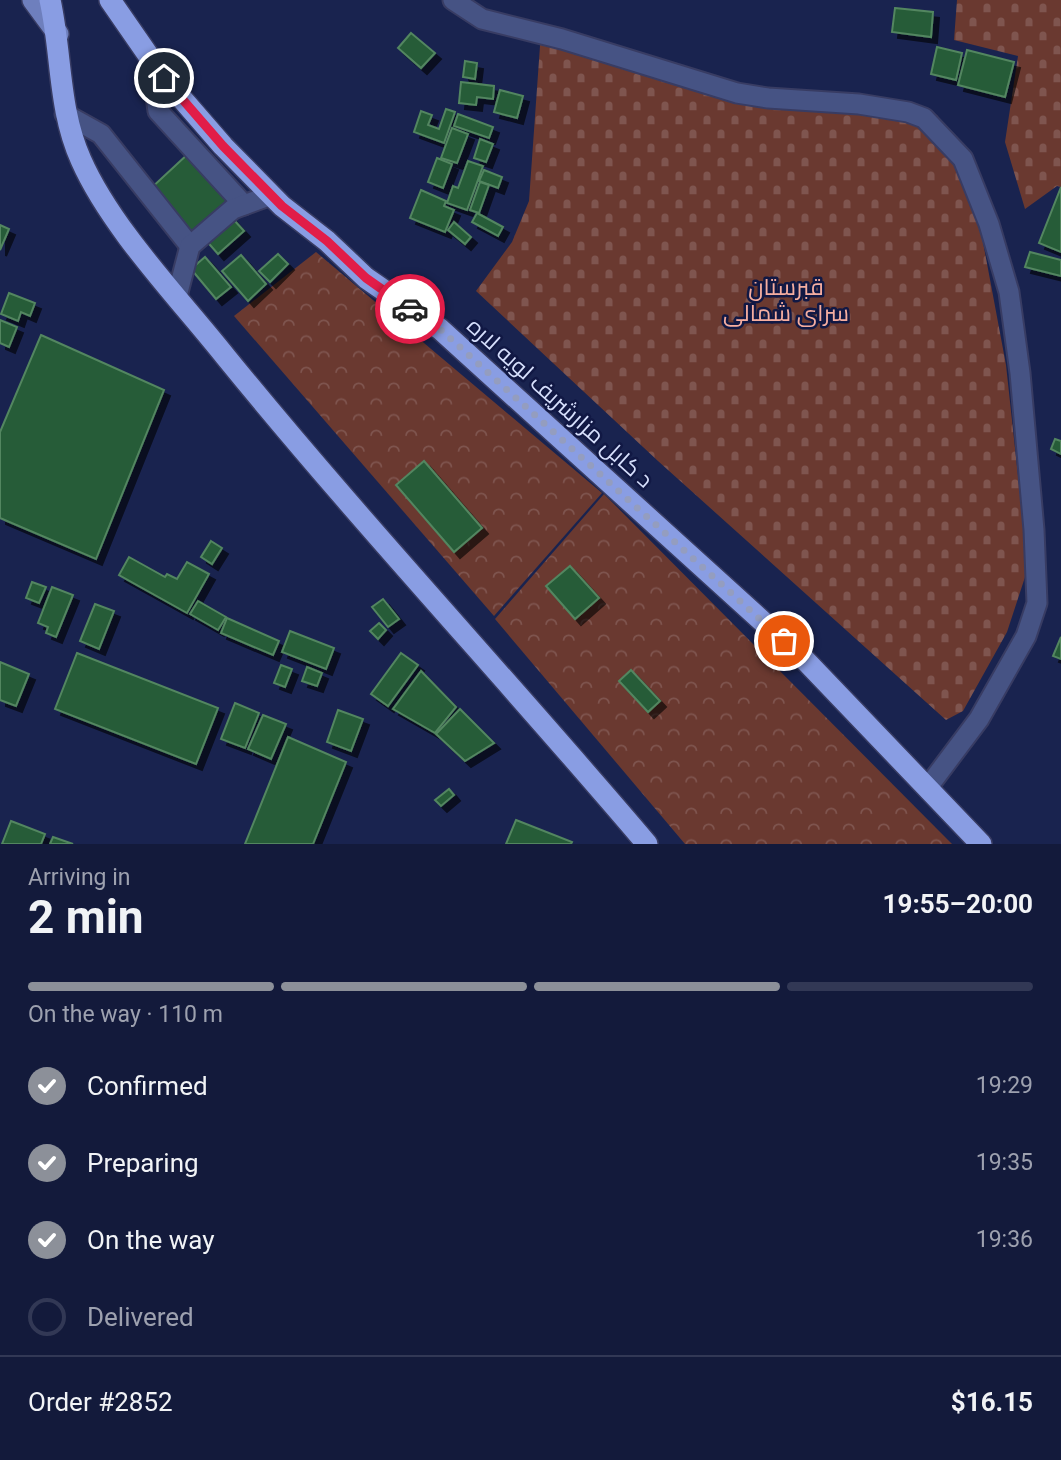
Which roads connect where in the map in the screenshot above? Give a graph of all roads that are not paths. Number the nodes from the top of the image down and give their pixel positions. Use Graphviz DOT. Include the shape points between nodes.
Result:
graph roads {
  1 [pos="33,0"];
  2 [pos="50,0"];
  3 [pos="110,0"];
  4 [pos="453,0"];
  5 [pos="58,34"];
  6 [pos="151,60"];
  7 [pos="65,114"];
  8 [pos="271,195"];
  9 [pos="244,205"];
  10 [pos="190,246"];
  11 [pos="177,296"];
  12 [pos="928,787"];
  13 [pos="647,844"];
  14 [pos="981,844"];
  1 -- 5 [label="main road"];
  2 -- 5 [label="highway"];
  3 -- 6 [label="highway, د کابل مزارشریف لویه لاره"];
  4 -- 12 [label="street" via="482,19 574,42 737,93 908,112 924,118 963,159 1009,292 1020,373 1037,603 1026,636 979,719"];
  5 -- 7 [label="highway"];
  6 -- 8 [label="highway, د کابل مزارشریف لویه لاره"];
  6 -- 9 [label="street" via="158,111"];
  7 -- 10 [label="street" via="101,134"];
  7 -- 11 [label="highway" via="81,160 110,213"];
  8 -- 9 [label="street"];
  8 -- 12 [label="highway, د کابل مزارشریف لویه لاره" via="366,278 440,329 804,659"];
  9 -- 10 [label="street"];
  10 -- 11 [label="street"];
  11 -- 13 [label="highway" via="268,409"];
  12 -- 14 [label="highway, د کابل مزارشریف لویه لاره"];
}
